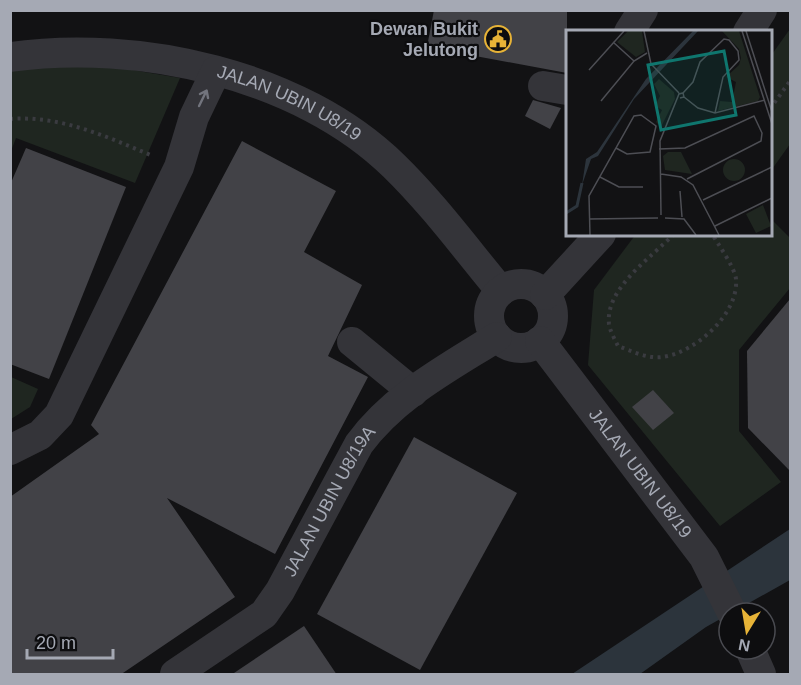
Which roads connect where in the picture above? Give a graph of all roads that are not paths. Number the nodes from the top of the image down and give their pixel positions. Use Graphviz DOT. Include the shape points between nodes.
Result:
graph roads {
  1 [pos="624,10"];
  2 [pos="644,10"];
  3 [pos="762,10"];
  4 [pos="620,30"];
  5 [pos="630,30"];
  6 [pos="749,30"];
  7 [pos="10,57"];
  8 [pos="226,74"];
  9 [pos="599,236"];
  10 [pos="501,291"];
  11 [pos="545,295"];
  12 [pos="497,337"];
  13 [pos="540,341"];
  14 [pos="352,342"];
  15 [pos="413,392"];
  16 [pos="10,450"];
  17 [pos="726,601"];
  18 [pos="175,675"];
  1 -- 4 [label="street"];
  2 -- 5 [label="street"];
  3 -- 6 [label="street"];
  7 -- 8 [label="street, JALAN UBIN U8/19" via="136,56"];
  8 -- 10 [label="street, JALAN UBIN U8/19" via="297,99 373,147 407,180"];
  8 -- 16 [label="street" via="194,117 179,167 59,415 40,435"];
  9 -- 11 [label="street"];
  10 -- 11 [label="street" via="524,284"];
  10 -- 12 [label="street" via="489,313"];
  11 -- 13 [label="street" via="553,315 549,330"];
  12 -- 13 [label="street" via="514,347 528,347"];
  12 -- 15 [label="street, JALAN UBIN U8/19A"];
  13 -- 17 [label="street, JALAN UBIN U8/19" via="704,557"];
  14 -- 15 [label="street"];
  15 -- 18 [label="street, JALAN UBIN U8/19A" via="389,410 359,444 264,614"];
}
